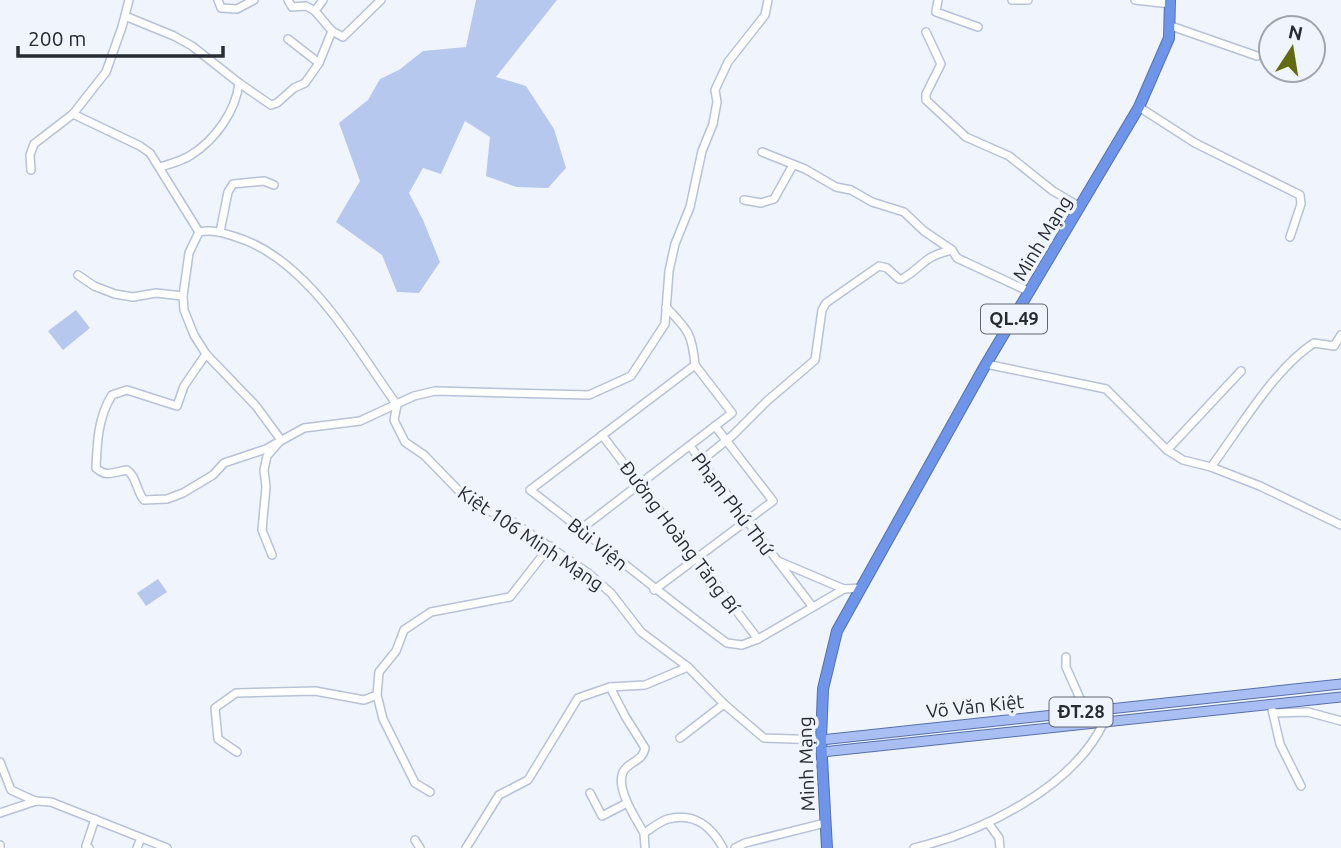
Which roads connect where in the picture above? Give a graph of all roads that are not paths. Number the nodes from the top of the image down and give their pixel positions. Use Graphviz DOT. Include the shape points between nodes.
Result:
graph roads {
  1 [pos="129,0"];
  2 [pos="219,0"];
  3 [pos="254,0"];
  4 [pos="288,0"];
  5 [pos="323,0"];
  6 [pos="380,0"];
  7 [pos="768,0"];
  8 [pos="938,0"];
  9 [pos="1012,0"];
  10 [pos="1028,0"];
  11 [pos="1135,0"];
  12 [pos="1170,2"];
  13 [pos="315,11"];
  14 [pos="125,16"];
  15 [pos="1171,26"];
  16 [pos="978,27"];
  17 [pos="332,31"];
  18 [pos="926,32"];
  19 [pos="288,39"];
  20 [pos="1256,56"];
  21 [pos="319,63"];
  22 [pos="239,83"];
  23 [pos="1139,107"];
  24 [pos="74,114"];
  25 [pos="762,152"];
  26 [pos="793,165"];
  27 [pos="160,167"];
  28 [pos="31,170"];
  29 [pos="274,185"];
  30 [pos="744,200"];
  31 [pos="1080,207"];
  32 [pos="199,232"];
  33 [pos="220,232"];
  34 [pos="1290,237"];
  35 [pos="952,250"];
  36 [pos="78,275"];
  37 [pos="1030,292"];
  38 [pos="183,296"];
  39 [pos="666,307"];
  40 [pos="1341,335"];
  41 [pos="206,354"];
  42 [pos="986,364"];
  43 [pos="695,365"];
  44 [pos="1241,371"];
  45 [pos="397,405"];
  46 [pos="715,426"];
  47 [pos="602,435"];
  48 [pos="281,440"];
  49 [pos="726,441"];
  50 [pos="690,446"];
  51 [pos="1167,450"];
  52 [pos="701,461"];
  53 [pos="1211,467"];
  54 [pos="640,484"];
  55 [pos="747,521"];
  56 [pos="1340,523"];
  57 [pos="581,529"];
  58 [pos="550,546"];
  59 [pos="272,555"];
  60 [pos="696,558"];
  61 [pos="777,561"];
  62 [pos="862,588"];
  63 [pos="844,589"];
  64 [pos="654,590"];
  65 [pos="812,606"];
  66 [pos="758,639"];
  67 [pos="1066,657"];
  68 [pos="688,667"];
  69 [pos="1341,684"];
  70 [pos="610,687"];
  71 [pos="377,695"];
  72 [pos="1341,697"];
  73 [pos="724,704"];
  74 [pos="1272,709"];
  75 [pos="1086,712"];
  76 [pos="1029,718"];
  77 [pos="1341,721"];
  78 [pos="1104,722"];
  79 [pos="1030,730"];
  80 [pos="680,737"];
  81 [pos="821,740"];
  82 [pos="237,752"];
  83 [pos="822,752"];
  84 [pos="0,762"];
  85 [pos="1300,786"];
  86 [pos="430,792"];
  87 [pos="590,793"];
  88 [pos="36,802"];
  89 [pos="627,803"];
  90 [pos="0,813"];
  91 [pos="94,819"];
  92 [pos="825,823"];
  93 [pos="989,824"];
  94 [pos="644,833"];
  95 [pos="141,838"];
  96 [pos="415,840"];
  97 [pos="89,848"];
  98 [pos="137,848"];
  99 [pos="167,848"];
  100 [pos="420,848"];
  101 [pos="466,848"];
  102 [pos="645,848"];
  103 [pos="723,848"];
  104 [pos="735,848"];
  105 [pos="827,848"];
  106 [pos="914,848"];
  107 [pos="1000,848"];
  1 -- 14 [label="street"];
  2 -- 3 [label="street" via="221,8 231,10"];
  4 -- 13 [label="street" via="292,7"];
  5 -- 13 [label="street"];
  6 -- 17 [label="street" via="343,37"];
  7 -- 39 [label="street" via="765,15 728,62 715,90 716,114 675,244"];
  8 -- 16 [label="street" via="936,12"];
  9 -- 10 [label="street"];
  11 -- 12 [label="street"];
  12 -- 15 [label="highway, Minh Mạng / QL.49"];
  13 -- 17 [label="street"];
  14 -- 22 [label="street" via="192,46"];
  14 -- 24 [label="street" via="106,72"];
  15 -- 20 [label="street"];
  15 -- 23 [label="highway, Minh Mạng / QL.49"];
  17 -- 21 [label="street"];
  18 -- 31 [label="street" via="941,64 926,100 966,137 1009,156"];
  19 -- 21 [label="street"];
  21 -- 22 [label="street" via="305,83 274,104"];
  22 -- 27 [label="street" via="233,108 220,128 192,155"];
  23 -- 31 [label="highway, Minh Mạng / QL.49"];
  23 -- 34 [label="street" via="1195,143 1300,195"];
  24 -- 27 [label="street" via="140,146"];
  24 -- 28 [label="street" via="34,144"];
  25 -- 26 [label="street"];
  26 -- 30 [label="street" via="774,199 761,203"];
  26 -- 35 [label="street" via="904,212"];
  27 -- 32 [label="street"];
  29 -- 33 [label="street" via="264,181 233,184"];
  31 -- 37 [label="highway, Minh Mạng / QL.49"];
  32 -- 33 [label="street"];
  32 -- 38 [label="street" via="189,253"];
  33 -- 45 [label="street" via="275,255 315,291"];
  35 -- 37 [label="street" via="964,263"];
  35 -- 49 [label="street" via="925,259 902,279 879,266 826,303 815,360"];
  36 -- 38 [label="street" via="115,294"];
  37 -- 42 [label="highway, Minh Mạng / QL.49"];
  38 -- 41 [label="street" via="184,310"];
  39 -- 43 [label="street" via="689,332"];
  39 -- 45 [label="street" via="665,324 631,376 589,395 435,391"];
  40 -- 53 [label="street" via="1334,346 1314,343 1301,351"];
  41 -- 48 [label="street" via="256,406"];
  41 -- 48 [label="street" via="184,386 177,406 127,390 111,395 98,436 96,468 107,475 127,470 144,500 167,499 213,475 225,463"];
  42 -- 51 [label="street" via="1106,390"];
  42 -- 62 [label="highway, Minh Mạng / QL.49"];
  43 -- 46 [label="street" via="732,414"];
  43 -- 47 [label="street, Bùi Viện"];
  44 -- 51 [label="street"];
  45 -- 48 [label="street" via="360,421 304,428"];
  45 -- 58 [label="street, Kiệt 106 Minh Mạng" via="394,420 405,442 463,495"];
  46 -- 49 [label="street"];
  46 -- 50 [label="street"];
  47 -- 54 [label="street, Đường Hoàng Tăng Bí"];
  47 -- 57 [label="street, Bùi Viện" via="530,490"];
  48 -- 59 [label="street" via="267,456 264,470 262,530"];
  49 -- 52 [label="street"];
  49 -- 55 [label="street" via="773,501"];
  50 -- 52 [label="street, Phạm Phú Thứ"];
  50 -- 54 [label="street"];
  51 -- 53 [label="street" via="1183,460"];
  52 -- 55 [label="street, Phạm Phú Thứ"];
  53 -- 56 [label="street"];
  54 -- 57 [label="street"];
  54 -- 60 [label="street, Đường Hoàng Tăng Bí"];
  55 -- 60 [label="street"];
  55 -- 61 [label="street, Phạm Phú Thứ"];
  57 -- 64 [label="street, Bùi Viện"];
  58 -- 68 [label="street, Kiệt 106 Minh Mạng" via="611,593 641,632"];
  58 -- 71 [label="street" via="510,597 431,612 404,631 396,651 379,672"];
  60 -- 64 [label="street"];
  60 -- 66 [label="street, Đường Hoàng Tăng Bí"];
  61 -- 63 [label="street, Phạm Phú Thứ"];
  61 -- 65 [label="street, Phạm Phú Thứ"];
  62 -- 63 [label="street, Phạm Phú Thứ"];
  62 -- 81 [label="highway, Minh Mạng / QL.49" via="837,631 828,664"];
  63 -- 65 [label="street, Bùi Viện"];
  64 -- 66 [label="street, Bùi Viện" via="727,643 742,645"];
  65 -- 66 [label="street, Bùi Viện"];
  67 -- 75 [label="street"];
  68 -- 70 [label="street" via="645,685"];
  68 -- 73 [label="street, Kiệt 106 Minh Mạng"];
  69 -- 75 [label="main road, Võ Văn Kiệt / ĐT.28"];
  70 -- 89 [label="street" via="645,748 621,776"];
  70 -- 101 [label="street" via="578,698 528,780 499,796"];
  71 -- 82 [label="street" via="364,700 315,691 236,693 215,708 218,739"];
  71 -- 86 [label="street" via="383,719 415,783"];
  72 -- 74 [label="main road, Võ Văn Kiệt / ĐT.28"];
  73 -- 80 [label="street"];
  73 -- 81 [label="street, Kiệt 106 Minh Mạng" via="764,738"];
  74 -- 77 [label="street"];
  74 -- 78 [label="main road, Võ Văn Kiệt / ĐT.28"];
  74 -- 85 [label="street" via="1280,744"];
  75 -- 76 [label="main road, Võ Văn Kiệt / ĐT.28"];
  76 -- 79 [label="main road"];
  76 -- 81 [label="main road, Võ Văn Kiệt / ĐT.28"];
  78 -- 79 [label="main road, Võ Văn Kiệt / ĐT.28"];
  78 -- 93 [label="street" via="1091,747 1065,773"];
  79 -- 83 [label="main road, Võ Văn Kiệt / ĐT.28"];
  81 -- 83 [label="highway, Minh Mạng / QL.49"];
  83 -- 92 [label="highway, Minh Mạng / QL.49"];
  84 -- 88 [label="street" via="11,790"];
  87 -- 89 [label="street" via="602,816"];
  88 -- 90 [label="street"];
  88 -- 91 [label="street" via="51,802"];
  89 -- 94 [label="street"];
  91 -- 95 [label="street"];
  91 -- 97 [label="street"];
  92 -- 104 [label="street"];
  92 -- 105 [label="highway, QL.49"];
  93 -- 106 [label="street"];
  93 -- 107 [label="street"];
  94 -- 102 [label="street"];
  94 -- 103 [label="street" via="669,819 688,819 714,831"];
  95 -- 98 [label="street"];
  95 -- 99 [label="street"];
  96 -- 100 [label="street"];
}
